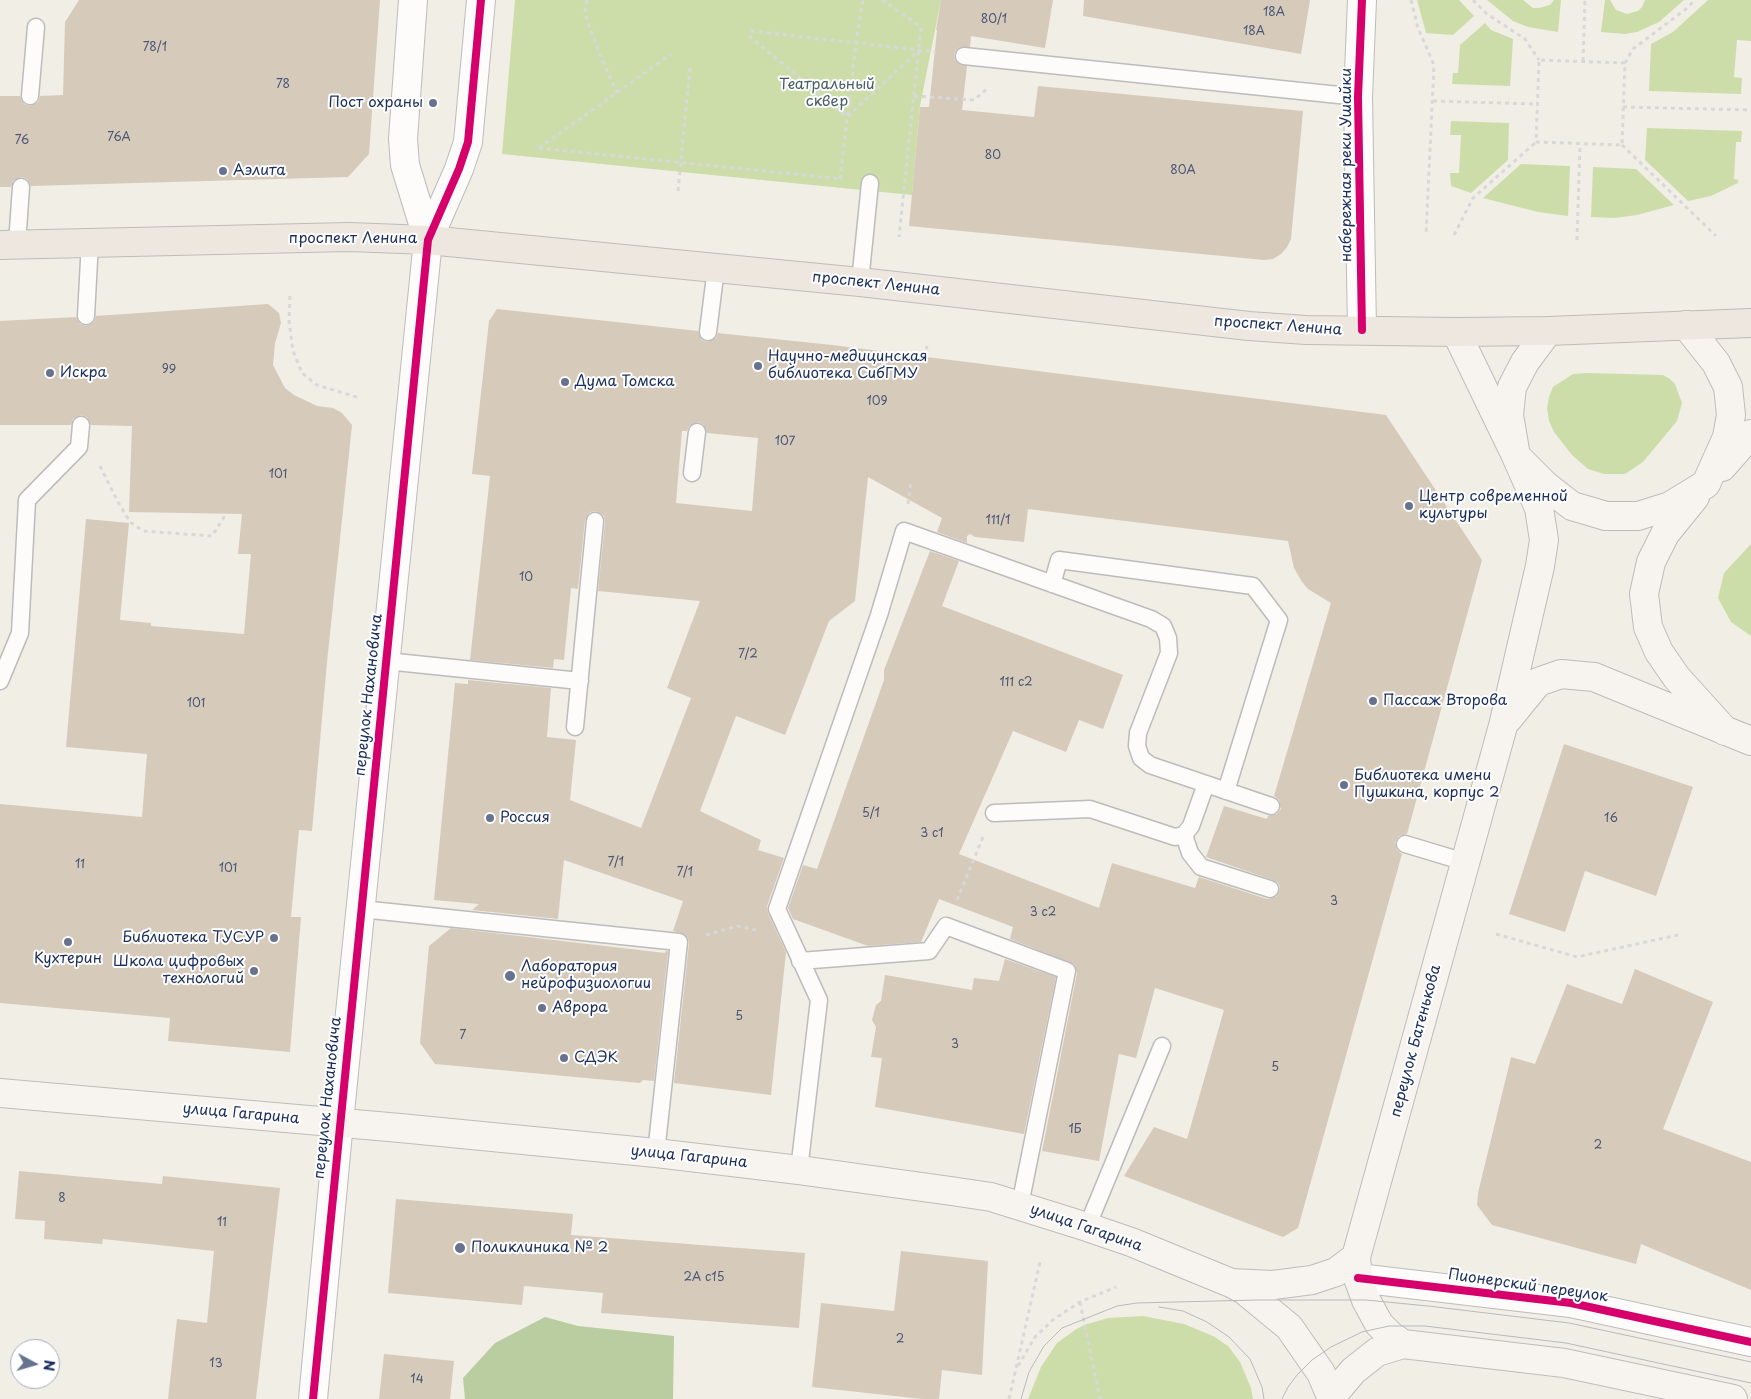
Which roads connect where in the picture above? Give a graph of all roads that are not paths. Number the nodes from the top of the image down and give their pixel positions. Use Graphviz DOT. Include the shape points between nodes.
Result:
graph roads {
  1 [pos="413,0"];
  2 [pos="481,0"];
  3 [pos="1362,0"];
  4 [pos="36,27"];
  5 [pos="964,56"];
  6 [pos="30,96"];
  7 [pos="1358,97"];
  8 [pos="870,183"];
  9 [pos="22,187"];
  10 [pos="428,240"];
  11 [pos="90,242"];
  12 [pos="8,244"];
  13 [pos="716,268"];
  14 [pos="860,282"];
  15 [pos="86,316"];
  16 [pos="1751,323"];
  17 [pos="1686,325"];
  18 [pos="1362,330"];
  19 [pos="1548,331"];
  20 [pos="708,332"];
  21 [pos="1456,332"];
  22 [pos="81,425"];
  23 [pos="697,432"];
  24 [pos="1751,434"];
  25 [pos="1516,456"];
  26 [pos="692,473"];
  27 [pos="1706,484"];
  28 [pos="595,521"];
  29 [pos="1052,584"];
  30 [pos="386,661"];
  31 [pos="0,681"];
  32 [pos="580,681"];
  33 [pos="575,726"];
  34 [pos="1503,726"];
  35 [pos="1725,731"];
  36 [pos="1751,741"];
  37 [pos="1206,784"];
  38 [pos="1226,791"];
  39 [pos="1271,806"];
  40 [pos="994,813"];
  41 [pos="1184,836"];
  42 [pos="1405,844"];
  43 [pos="1465,862"];
  44 [pos="1270,889"];
  45 [pos="361,909"];
  46 [pos="800,961"];
  47 [pos="1162,1046"];
  48 [pos="0,1093"];
  49 [pos="339,1122"];
  50 [pos="656,1153"];
  51 [pos="800,1170"];
  52 [pos="1020,1205"];
  53 [pos="1087,1227"];
  54 [pos="1357,1267"];
  55 [pos="1231,1284"];
  56 [pos="1751,1342"];
  57 [pos="1403,1344"];
  58 [pos="1332,1398"];
  59 [pos="313,1399"];
  60 [pos="1733,1399"];
  1 -- 10 [label="street, переулок Нахановича" via="404,165"];
  2 -- 10 [label="street, переулок Нахановича" via="468,142"];
  3 -- 7 [label="street, набережная реки Ушайки"];
  4 -- 6 [label="lane"];
  5 -- 7 [label="lane"];
  7 -- 18 [label="street, набережная реки Ушайки"];
  8 -- 14 [label="lane"];
  9 -- 12 [label="lane"];
  10 -- 11 [label="main road, проспект Ленина" via="349,237"];
  10 -- 13 [label="main road, проспект Ленина"];
  10 -- 30 [label="street, переулок Нахановича"];
  11 -- 12 [label="main road, проспект Ленина"];
  11 -- 15 [label="lane"];
  13 -- 14 [label="main road, проспект Ленина"];
  13 -- 20 [label="lane"];
  14 -- 18 [label="main road, проспект Ленина" via="1249,326"];
  16 -- 17 [label="main road, проспект Ленина"];
  17 -- 19 [label="main road, проспект Ленина"];
  17 -- 27 [label="main road" via="1716,363 1728,387 1731,415 1728,437"];
  18 -- 21 [label="main road, проспект Ленина"];
  19 -- 21 [label="main road, проспект Ленина"];
  19 -- 25 [label="main road" via="1525,362 1512,387 1509,415"];
  21 -- 25 [label="main road"];
  22 -- 31 [label="lane" via="79,447 27,500 20,634"];
  23 -- 26 [label="lane"];
  24 -- 27 [label="main road"];
  25 -- 27 [label="main road" via="1572,506 1606,516 1638,516 1670,506"];
  25 -- 34 [label="main road, переулок Батенькова" via="1539,508 1544,540"];
  27 -- 35 [label="main road" via="1665,534 1651,562 1644,594 1648,627 1659,652 1677,678"];
  28 -- 32 [label="lane"];
  29 -- 37 [label="lane" via="1163,626 1169,653 1138,734 1137,746 1141,758 1150,764"];
  29 -- 38 [label="lane" via="1059,560 1253,586 1279,620"];
  29 -- 46 [label="lane" via="904,532 879,615 777,909"];
  30 -- 32 [label="lane"];
  30 -- 45 [label="street, переулок Нахановича"];
  32 -- 33 [label="lane"];
  34 -- 35 [label="main road" via="1538,682 1561,674 1594,677"];
  34 -- 43 [label="main road, переулок Батенькова"];
  35 -- 36 [label="main road"];
  37 -- 38 [label="lane"];
  37 -- 41 [label="lane" via="1191,826"];
  38 -- 39 [label="lane"];
  40 -- 41 [label="lane" via="1090,809 1175,837"];
  41 -- 44 [label="lane" via="1190,853 1201,867"];
  42 -- 43 [label="lane"];
  43 -- 54 [label="main road, переулок Батенькова"];
  45 -- 49 [label="street, переулок Нахановича"];
  45 -- 50 [label="lane" via="679,942"];
  46 -- 51 [label="lane" via="818,1000"];
  46 -- 52 [label="lane" via="929,951 946,926 1068,971"];
  47 -- 53 [label="lane"];
  48 -- 49 [label="main road, улица Гагарина"];
  49 -- 50 [label="main road, улица Гагарина"];
  49 -- 59 [label="street, переулок Нахановича"];
  50 -- 51 [label="main road, улица Гагарина"];
  51 -- 52 [label="main road, улица Гагарина" via="951,1190"];
  52 -- 53 [label="main road, улица Гагарина"];
  53 -- 55 [label="main road, улица Гагарина"];
  54 -- 55 [label="main road, улица Гагарина" via="1312,1280 1273,1285"];
  54 -- 56 [label="street, Пионерский переулок" via="1571,1303"];
  54 -- 57 [label="main road" via="1366,1300 1379,1324"];
  55 -- 58 [label="main road" via="1244,1290 1289,1327 1321,1372"];
  57 -- 58 [label="main road" via="1377,1352 1353,1371"];
  57 -- 60 [label="main road" via="1564,1363"];
}
